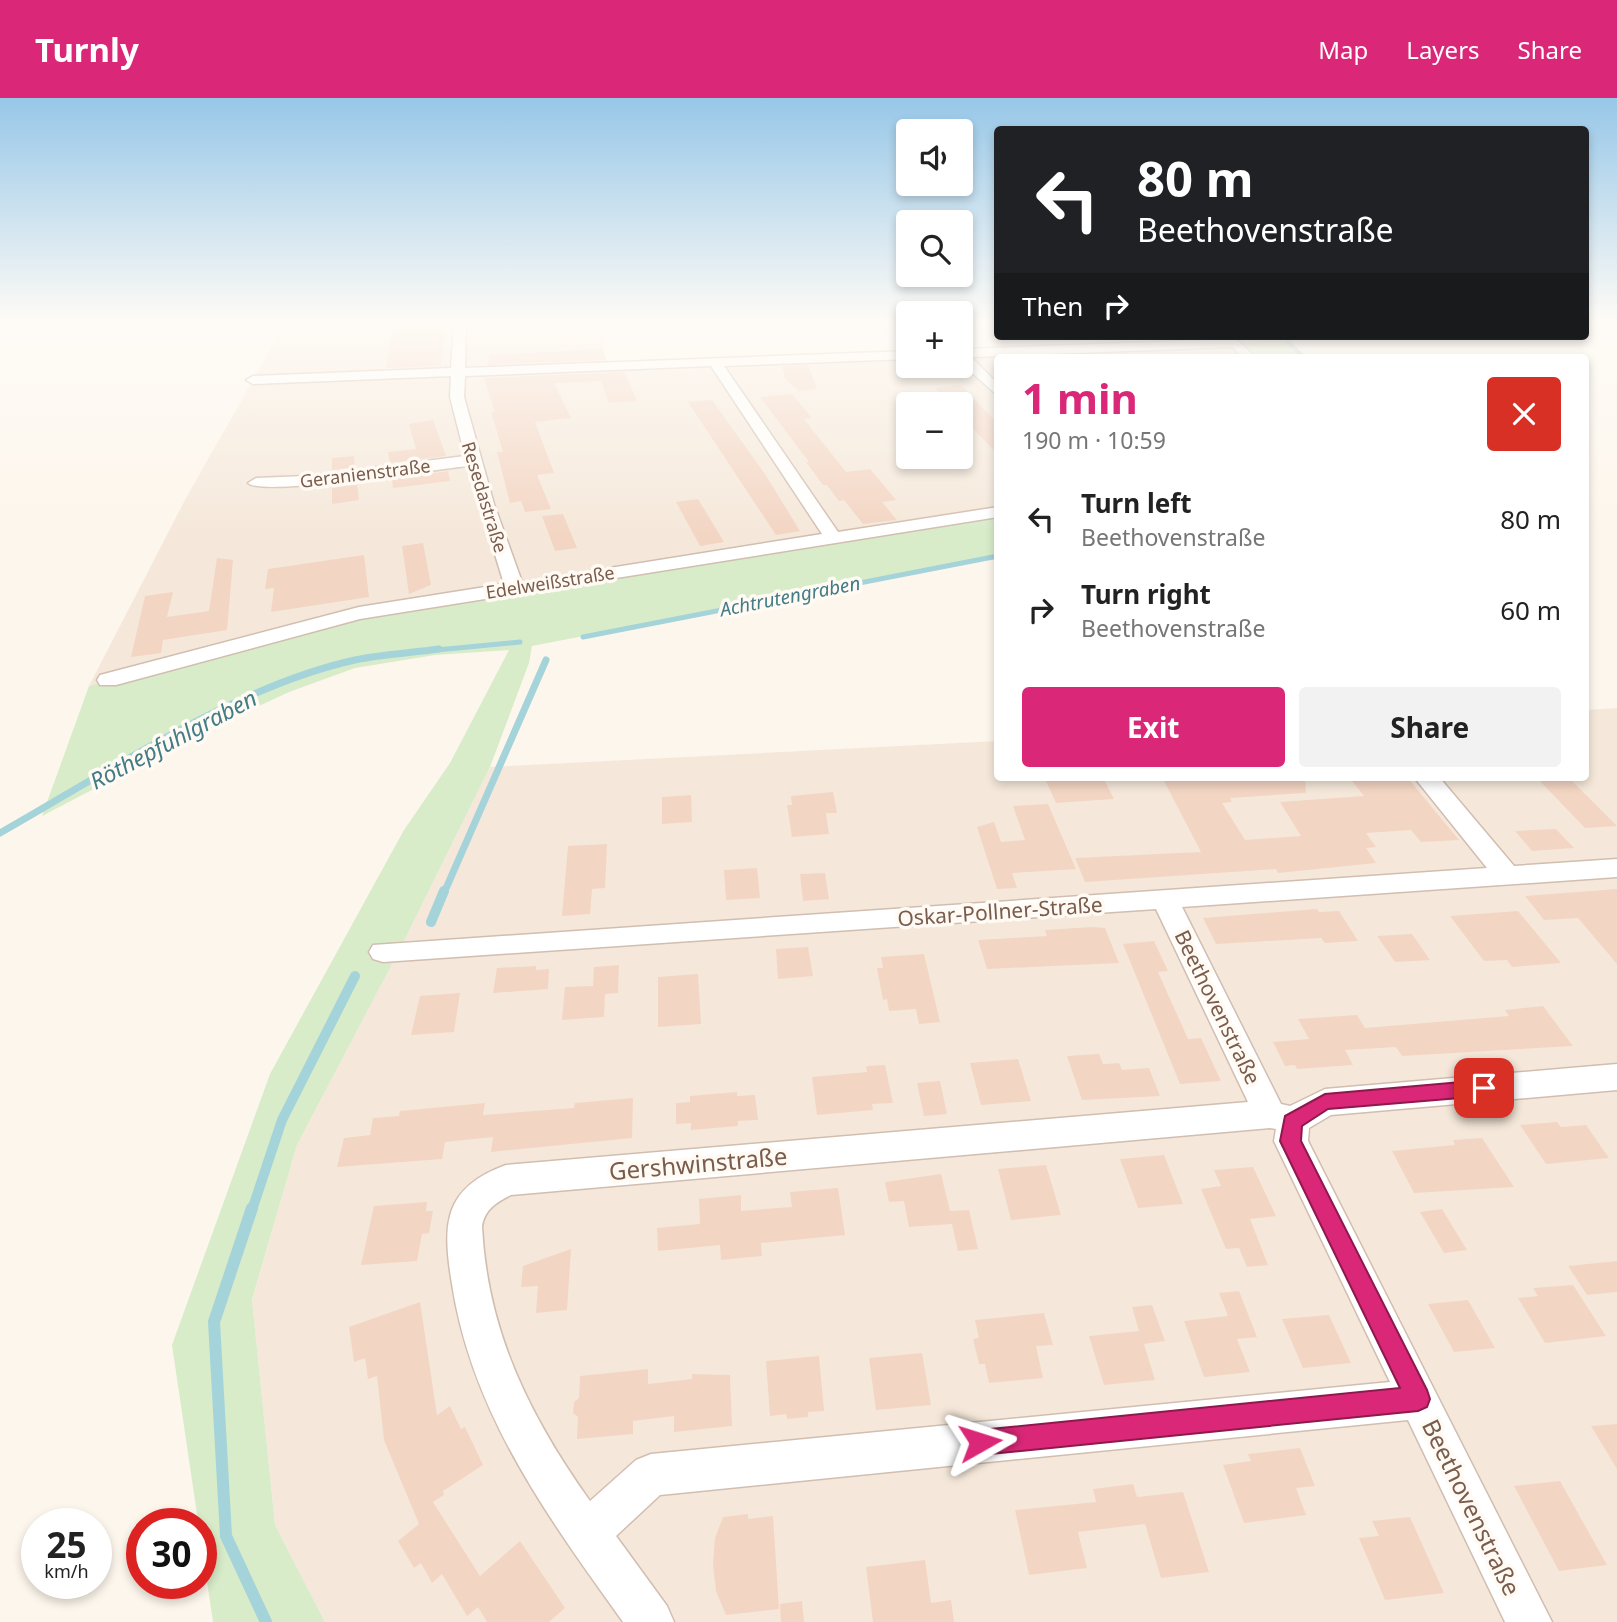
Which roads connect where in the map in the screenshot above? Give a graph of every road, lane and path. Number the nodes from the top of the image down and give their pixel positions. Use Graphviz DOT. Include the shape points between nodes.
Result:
graph roads {
  1 [pos="457,393"];
  2 [pos="736,393"];
  3 [pos="474,460"];
  4 [pos="256,483"];
  5 [pos="994,513"];
  6 [pos="834,539"];
  7 [pos="514,587"];
  8 [pos="108,680"];
  9 [pos="1429,781"];
  10 [pos="1617,868"];
  11 [pos="1508,876"];
  12 [pos="1165,900"];
  13 [pos="383,952"];
  14 [pos="1617,1077"];
  15 [pos="1282,1118"];
  16 [pos="1418,1399"];
  17 [pos="587,1533"];
  18 [pos="651,1622"];
  19 [pos="1530,1622"];
  1 -- 3 [label="street, Resedastraße"];
  2 -- 6 [label="street"];
  3 -- 4 [label="street, Geranienstraße"];
  3 -- 7 [label="street, Resedastraße"];
  5 -- 6 [label="street, Edelweißstraße"];
  6 -- 7 [label="street, Edelweißstraße"];
  7 -- 8 [label="street, Edelweißstraße" via="340,617"];
  9 -- 11 [label="street"];
  10 -- 11 [label="street, Oskar-Pollner-Straße"];
  11 -- 12 [label="street, Oskar-Pollner-Straße"];
  12 -- 13 [label="street, Oskar-Pollner-Straße"];
  12 -- 15 [label="street, Beethovenstraße"];
  14 -- 15 [label="street" via="1325,1102"];
  15 -- 16 [label="street, Beethovenstraße"];
  15 -- 17 [label="street, Gershwinstraße" via="506,1180 479,1193 463,1216 469,1282 487,1360 525,1443"];
  16 -- 17 [label="street" via="651,1475"];
  16 -- 19 [label="street, Beethovenstraße"];
  17 -- 18 [label="street, Gershwinstraße"];
}
